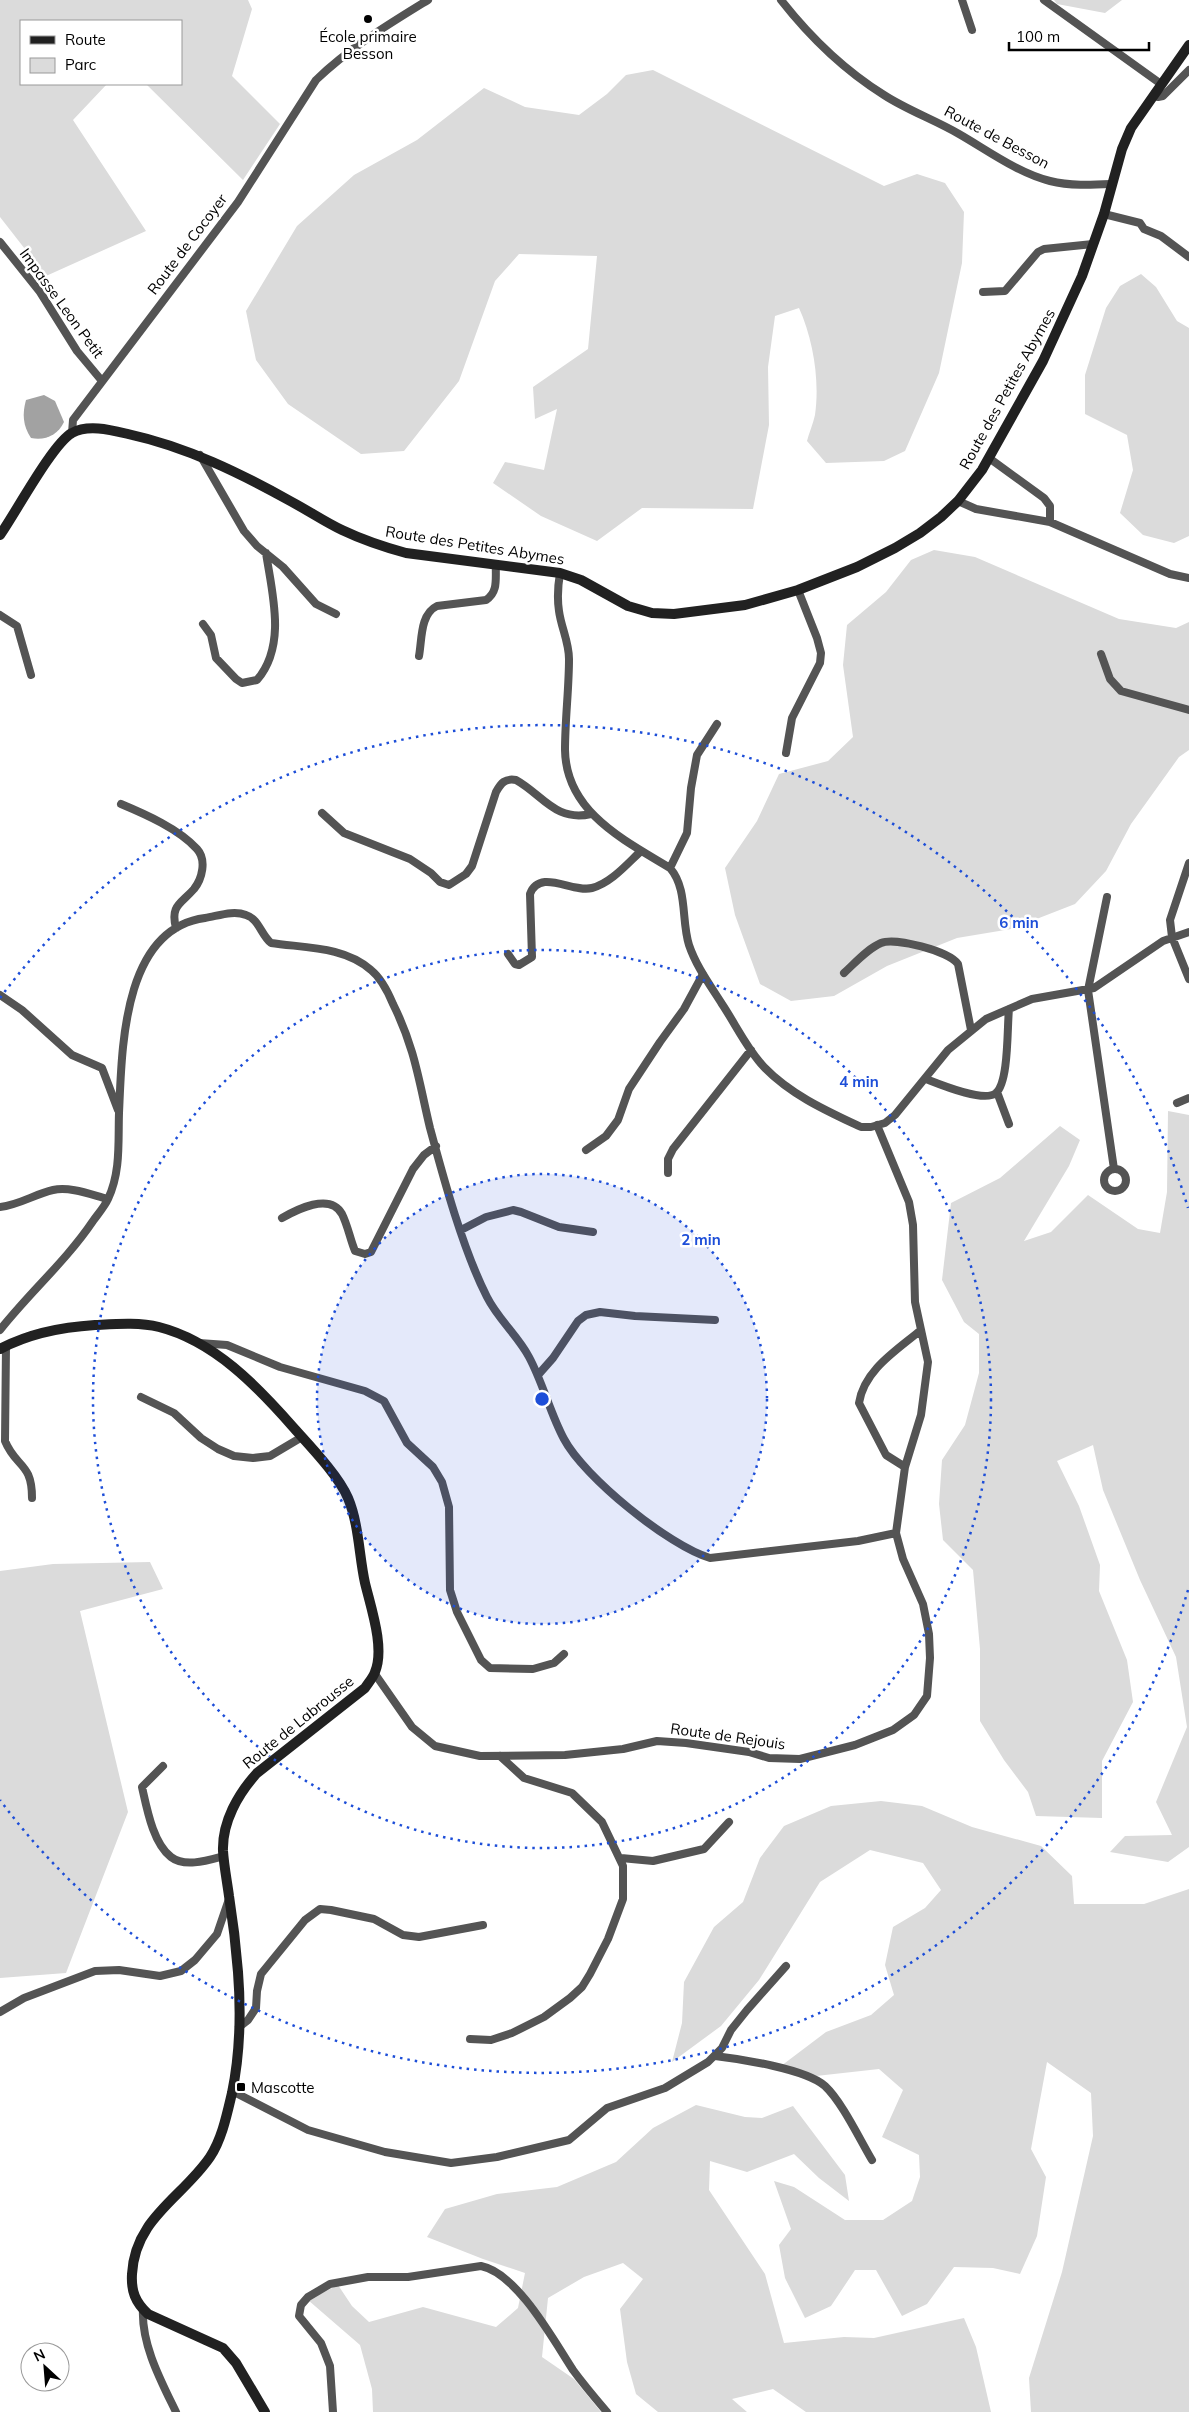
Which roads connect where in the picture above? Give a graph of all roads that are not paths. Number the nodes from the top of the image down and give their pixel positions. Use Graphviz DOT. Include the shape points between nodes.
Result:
graph roads {
  1 [pos="428,0"];
  2 [pos="780,0"];
  3 [pos="962,0"];
  4 [pos="1044,0"];
  5 [pos="972,30"];
  6 [pos="1189,45"];
  7 [pos="1189,70"];
  8 [pos="1161,84"];
  9 [pos="1155,93"];
  10 [pos="1111,184"];
  11 [pos="1104,214"];
  12 [pos="0,242"];
  13 [pos="1093,244"];
  14 [pos="1189,257"];
  15 [pos="983,292"];
  16 [pos="102,380"];
  17 [pos="72,433"];
  18 [pos="200,456"];
  19 [pos="989,458"];
  20 [pos="958,501"];
  21 [pos="1050,522"];
  22 [pos="0,535"];
  23 [pos="266,553"];
  24 [pos="496,564"];
  25 [pos="560,573"];
  26 [pos="1189,578"];
  27 [pos="798,590"];
  28 [pos="336,614"];
  29 [pos="0,615"];
  30 [pos="203,624"];
  31 [pos="1101,654"];
  32 [pos="419,656"];
  33 [pos="31,675"];
  34 [pos="1189,710"];
  35 [pos="717,724"];
  36 [pos="786,753"];
  37 [pos="121,804"];
  38 [pos="322,813"];
  39 [pos="591,814"];
  40 [pos="641,851"];
  41 [pos="1189,863"];
  42 [pos="670,868"];
  43 [pos="1107,897"];
  44 [pos="176,928"];
  45 [pos="1189,932"];
  46 [pos="1172,937"];
  47 [pos="508,954"];
  48 [pos="844,973"];
  49 [pos="703,974"];
  50 [pos="1189,979"];
  51 [pos="1088,990"];
  52 [pos="0,995"];
  53 [pos="1009,1009"];
  54 [pos="971,1030"];
  55 [pos="750,1050"];
  56 [pos="926,1079"];
  57 [pos="997,1092"];
  58 [pos="1189,1098"];
  59 [pos="1176,1103"];
  60 [pos="119,1112"];
  61 [pos="1009,1124"];
  62 [pos="877,1125"];
  63 [pos="436,1146"];
  64 [pos="586,1150"];
  65 [pos="1114,1169"];
  66 [pos="668,1173"];
  67 [pos="108,1199"];
  68 [pos="0,1207"];
  69 [pos="282,1218"];
  70 [pos="461,1230"];
  71 [pos="593,1232"];
  72 [pos="716,1320"];
  73 [pos="0,1330"];
  74 [pos="921,1330"];
  75 [pos="197,1342"];
  76 [pos="3,1347"];
  77 [pos="538,1375"];
  78 [pos="141,1397"];
  79 [pos="302,1437"];
  80 [pos="905,1467"];
  81 [pos="32,1498"];
  82 [pos="896,1533"];
  83 [pos="564,1654"];
  84 [pos="375,1674"];
  85 [pos="500,1756"];
  86 [pos="163,1766"];
  87 [pos="729,1822"];
  88 [pos="224,1856"];
  89 [pos="620,1858"];
  90 [pos="230,1897"];
  91 [pos="483,1925"];
  92 [pos="786,1966"];
  93 [pos="0,2012"];
  94 [pos="239,2028"];
  95 [pos="470,2039"];
  96 [pos="715,2056"];
  97 [pos="232,2091"];
  98 [pos="872,2160"];
  99 [pos="143,2309"];
  100 [pos="176,2412"];
  101 [pos="266,2412"];
  102 [pos="333,2412"];
  103 [pos="607,2412"];
  1 -- 16 [label="street, Route de Cocoyer" via="376,33 316,80 238,202"];
  2 -- 10 [label="street, Route de Besson" via="834,58 886,96 1013,166 1050,182"];
  3 -- 5 [label="street"];
  4 -- 8 [label="street"];
  6 -- 8 [label="main road"];
  7 -- 9 [label="street" via="1163,96 1158,97"];
  8 -- 9 [label="main road"];
  9 -- 10 [label="main road" via="1131,128"];
  10 -- 11 [label="main road, Route des Petites Abymes"];
  11 -- 13 [label="main road, Route des Petites Abymes"];
  11 -- 14 [label="street" via="1140,223 1151,234 1162,236"];
  12 -- 16 [label="street, Impasse Leon Petit" via="40,292 77,351"];
  13 -- 15 [label="street" via="1044,249 1005,291"];
  13 -- 19 [label="main road, Route des Petites Abymes" via="1059,329"];
  16 -- 17 [label="street, Route de Cocoyer" via="74,420"];
  17 -- 18 [label="main road, Route des Petites Abymes" via="112,430 168,443"];
  17 -- 22 [label="main road, Route de Cocoyer" via="58,446"];
  18 -- 23 [label="street" via="244,530"];
  18 -- 24 [label="main road, Route des Petites Abymes" via="364,541 406,553"];
  19 -- 20 [label="main road, Route des Petites Abymes"];
  19 -- 21 [label="street" via="1044,498 1050,506"];
  20 -- 21 [label="street" via="976,509"];
  20 -- 27 [label="main road, Route des Petites Abymes" via="920,533 896,548"];
  21 -- 26 [label="street" via="1170,574"];
  23 -- 28 [label="street" via="316,604"];
  23 -- 30 [label="street" via="275,611 274,639 264,672 257,680 242,682 236,679 216,658 211,635"];
  24 -- 25 [label="main road, Route des Petites Abymes"];
  24 -- 32 [label="street" via="492,597 430,609"];
  25 -- 27 [label="main road, Route des Petites Abymes" via="581,580 628,606 652,613 674,614 745,605"];
  25 -- 39 [label="street" via="559,610 569,656 566,762 575,790"];
  27 -- 36 [label="street" via="821,653 820,663 792,718"];
  29 -- 33 [label="street" via="17,626"];
  31 -- 34 [label="street" via="1110,679 1121,691"];
  35 -- 42 [label="street" via="697,755 688,833"];
  37 -- 44 [label="street" via="151,816 198,850 202,874 194,889 175,910"];
  38 -- 39 [label="street" via="344,833 410,859 440,882 450,885 472,866 502,782 516,780 565,814"];
  39 -- 40 [label="street"];
  40 -- 42 [label="street"];
  40 -- 47 [label="street" via="600,885 591,888 582,890 549,882 540,882 533,887 530,894 532,957 515,964"];
  41 -- 46 [label="street" via="1170,920"];
  42 -- 49 [label="street" via="680,885 689,946"];
  43 -- 51 [label="street"];
  44 -- 60 [label="street" via="154,950 134,987 127,1018"];
  44 -- 63 [label="street" via="195,919 237,913 248,915 271,942 328,950 348,956 371,970 387,990 413,1050"];
  45 -- 46 [label="street"];
  46 -- 50 [label="street"];
  46 -- 51 [label="street"];
  48 -- 54 [label="street" via="888,941 950,956 958,964"];
  49 -- 55 [label="street"];
  49 -- 64 [label="street" via="684,1009 629,1089 618,1120 606,1136"];
  51 -- 53 [label="street" via="1056,993"];
  51 -- 65 [label="street"];
  52 -- 60 [label="street" via="22,1010 72,1055 102,1068"];
  53 -- 54 [label="street"];
  53 -- 57 [label="street" via="1006,1060 1002,1084"];
  54 -- 56 [label="street" via="948,1050"];
  55 -- 62 [label="street" via="764,1067 797,1094 861,1126"];
  55 -- 66 [label="street" via="674,1149 668,1159"];
  56 -- 57 [label="street" via="957,1091 991,1096"];
  56 -- 62 [label="street" via="895,1115 886,1123"];
  57 -- 61 [label="street"];
  58 -- 59 [label="street"];
  60 -- 67 [label="street" via="118,1161"];
  62 -- 74 [label="street, Route de Rejouis" via="909,1202 913,1224 915,1302"];
  63 -- 69 [label="street" via="414,1169 371,1252 355,1251 341,1212 335,1207 303,1206"];
  63 -- 70 [label="street"];
  67 -- 68 [label="street" via="63,1189"];
  67 -- 73 [label="street" via="77,1245"];
  70 -- 71 [label="street" via="486,1217 512,1210 559,1227"];
  70 -- 77 [label="street" via="488,1299 528,1354"];
  72 -- 77 [label="street" via="600,1312 586,1315"];
  74 -- 80 [label="street, Route de Rejouis" via="928,1362 925,1388 921,1415"];
  74 -- 80 [label="street" via="871,1374 863,1386 859,1403 886,1455"];
  75 -- 76 [label="main road, Route de Labrousse" via="158,1327 119,1324 47,1332"];
  75 -- 79 [label="main road, Route de Labrousse" via="233,1366 266,1396"];
  75 -- 83 [label="street" via="227,1345 280,1367 365,1391 384,1401 406,1442 434,1466 442,1482 448,1507 450,1590 457,1612 481,1660 490,1668 533,1669 546,1667"];
  76 -- 81 [label="street" via="4,1441 29,1474"];
  77 -- 82 [label="street" via="572,1452 640,1516 690,1551 721,1559"];
  78 -- 79 [label="street" via="174,1413 201,1438 234,1456 270,1456"];
  79 -- 84 [label="main road, Route de Labrousse" via="341,1486 352,1509 379,1653"];
  80 -- 82 [label="street, Route de Rejouis"];
  82 -- 85 [label="street, Route de Rejouis" via="923,1604 930,1658 926,1696 914,1715 892,1730 855,1745 800,1759 769,1758 749,1752 657,1741 623,1749 574,1754"];
  84 -- 85 [label="street, Route de Rejouis" via="412,1727 435,1746 480,1756"];
  84 -- 88 [label="main road, Route de Labrousse" via="365,1688 280,1754 243,1788 227,1827"];
  85 -- 89 [label="street" via="524,1778 572,1793 602,1822"];
  86 -- 88 [label="street" via="142,1787 159,1842 172,1858 184,1862 203,1862"];
  87 -- 89 [label="street" via="704,1849 653,1861"];
  88 -- 90 [label="main road, Route de Labrousse"];
  89 -- 95 [label="street" via="624,1881 621,1909 582,1987 555,2010 527,2027 491,2040"];
  90 -- 93 [label="street" via="218,1934 181,1971 160,1976 119,1970 95,1971 24,1998"];
  90 -- 94 [label="main road, Route de Labrousse" via="238,1973"];
  91 -- 94 [label="street" via="419,1936 403,1935 374,1920 320,1909 305,1920 261,1974 256,2008"];
  92 -- 96 [label="street" via="731,2030"];
  94 -- 97 [label="main road, Route de Labrousse"];
  96 -- 97 [label="street" via="665,2088 608,2108 569,2140 497,2157 451,2163 385,2152 308,2130"];
  96 -- 98 [label="street" via="816,2079 836,2099"];
  97 -- 99 [label="main road, Route de Labrousse" via="222,2132 212,2154 157,2214 140,2238 133,2261 132,2282 133,2294"];
  99 -- 100 [label="street" via="142,2327"];
  99 -- 101 [label="main road" via="163,2322 223,2348"];
  102 -- 103 [label="street" via="330,2366 321,2343 299,2316 301,2305 308,2297 330,2284 368,2277 408,2277 482,2266 500,2274 516,2290"];
}
